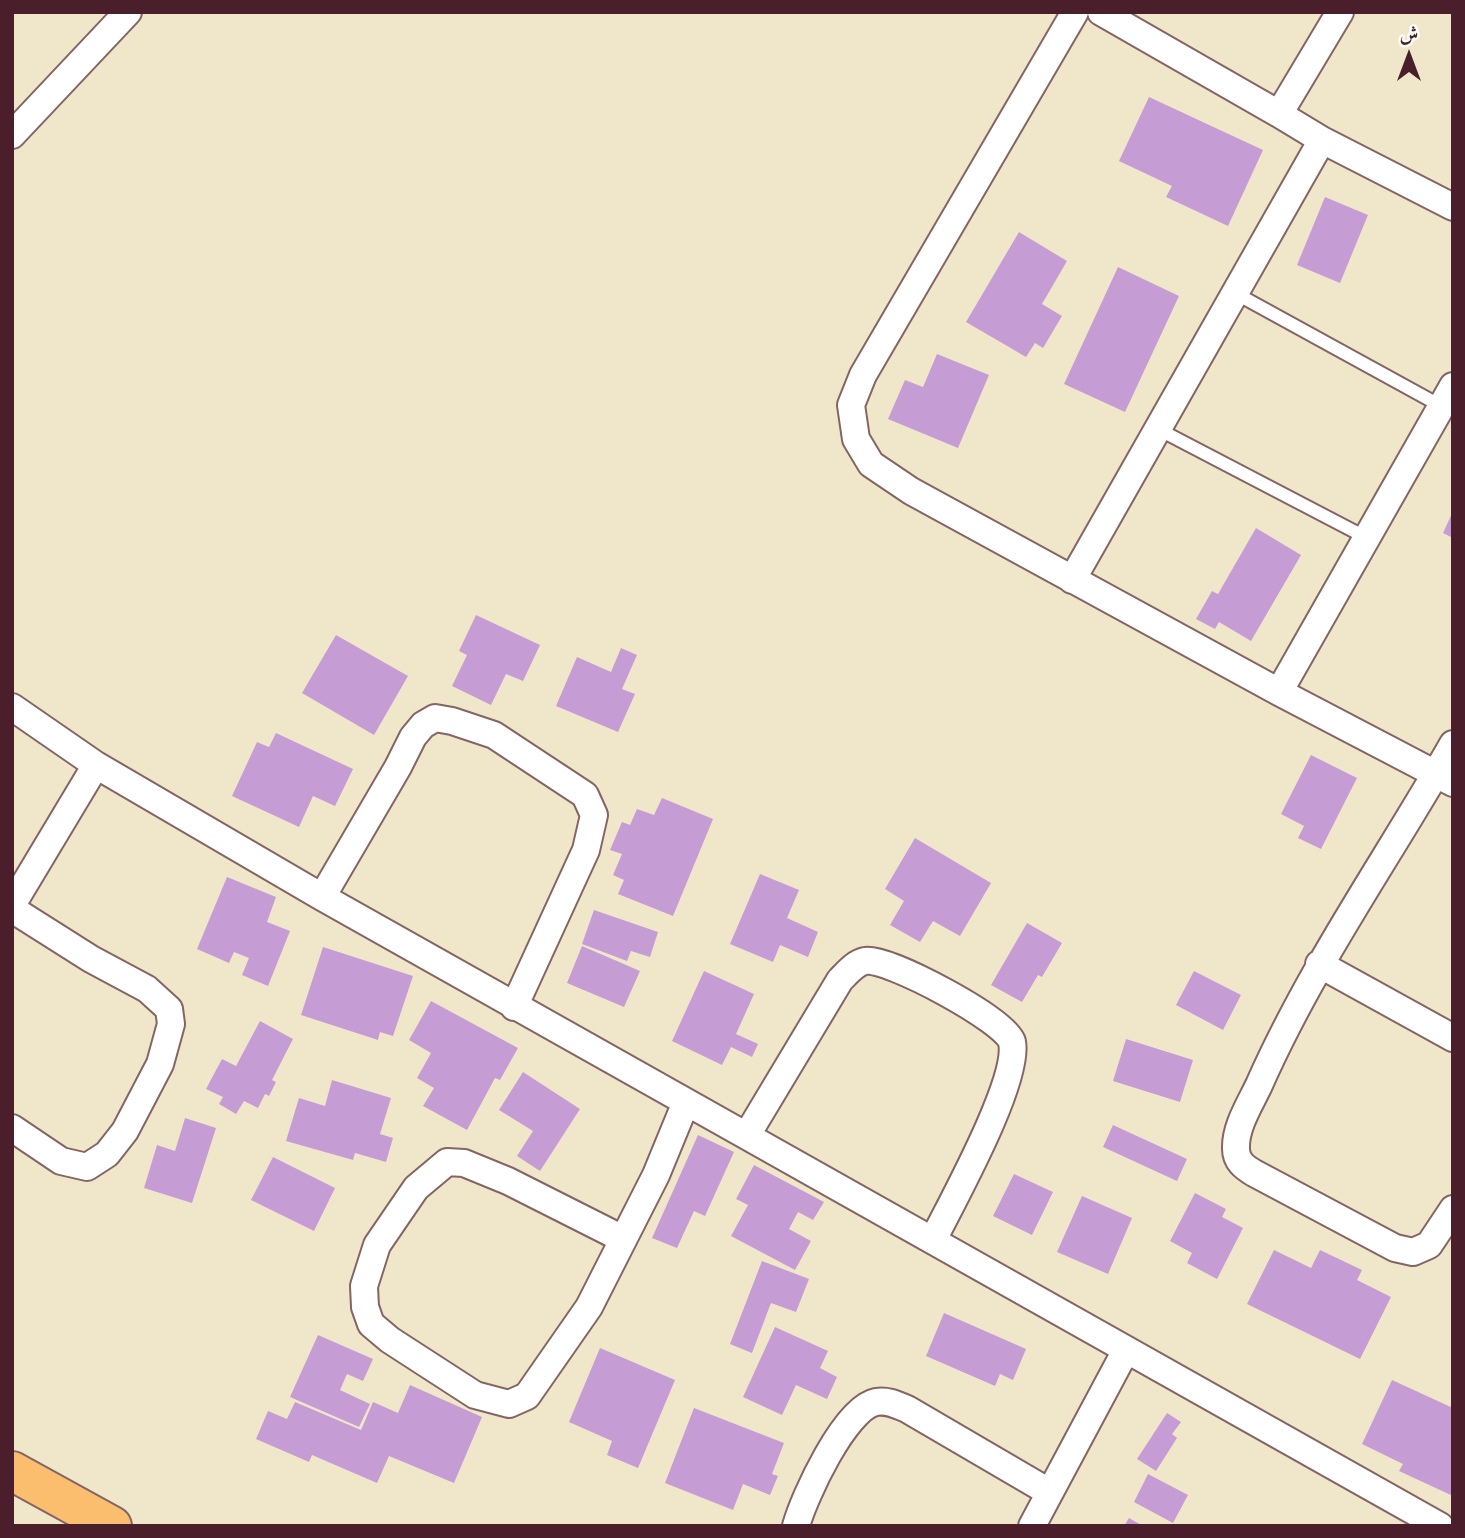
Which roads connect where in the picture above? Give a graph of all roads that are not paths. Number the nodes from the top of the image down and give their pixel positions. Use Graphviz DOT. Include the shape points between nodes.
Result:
graph roads {
  1 [pos="128,12"];
  2 [pos="1075,12"];
  3 [pos="1101,12"];
  4 [pos="1340,12"];
  5 [pos="1279,114"];
  6 [pos="12,135"];
  7 [pos="1322,140"];
  8 [pos="1453,207"];
  9 [pos="1235,293"];
  10 [pos="1447,396"];
  11 [pos="1158,429"];
  12 [pos="1367,538"];
  13 [pos="1072,580"];
  14 [pos="1279,692"];
  15 [pos="12,706"];
  16 [pos="1453,744"];
  17 [pos="96,765"];
  18 [pos="1444,778"];
  19 [pos="322,897"];
  20 [pos="12,907"];
  21 [pos="1319,964"];
  22 [pos="514,1007"];
  23 [pos="1453,1038"];
  24 [pos="686,1102"];
  25 [pos="12,1128"];
  26 [pos="747,1135"];
  27 [pos="1453,1209"];
  28 [pos="623,1239"];
  29 [pos="933,1240"];
  30 [pos="1126,1350"];
  31 [pos="12,1471"];
  32 [pos="1049,1492"];
  33 [pos="112,1526"];
  34 [pos="796,1526"];
  35 [pos="1032,1526"];
  36 [pos="1440,1526"];
  1 -- 6 [label="street"];
  2 -- 13 [label="street" via="863,375 850,405 856,439 871,464"];
  3 -- 5 [label="street"];
  4 -- 5 [label="street"];
  5 -- 7 [label="street"];
  7 -- 8 [label="street"];
  7 -- 9 [label="street"];
  9 -- 10 [label="lane"];
  9 -- 11 [label="street"];
  10 -- 12 [label="street"];
  11 -- 12 [label="lane"];
  11 -- 13 [label="street"];
  12 -- 14 [label="street"];
  13 -- 14 [label="street"];
  14 -- 18 [label="street"];
  15 -- 17 [label="street"];
  16 -- 18 [label="street"];
  17 -- 19 [label="street"];
  17 -- 20 [label="street"];
  18 -- 21 [label="street"];
  19 -- 22 [label="street"];
  19 -- 22 [label="street" via="424,725 435,718 494,735 585,795 594,815 586,850"];
  20 -- 25 [label="street" via="147,989 169,1009 171,1024 160,1063 125,1131 107,1154 87,1167 61,1161"];
  21 -- 23 [label="street"];
  21 -- 27 [label="street" via="1238,1131 1236,1151 1242,1166 1395,1248 1413,1252 1429,1245"];
  22 -- 24 [label="street"];
  24 -- 26 [label="street"];
  24 -- 28 [label="street"];
  26 -- 29 [label="street"];
  26 -- 29 [label="street" via="840,980 855,965 877,961 901,970 984,1015 1012,1041 1008,1079"];
  28 -- 28 [label="street" via="508,1181 464,1163 447,1162 416,1188 377,1245 364,1286 365,1307 371,1324 390,1340 475,1395 509,1404 527,1396 589,1307"];
  29 -- 30 [label="street"];
  30 -- 32 [label="street"];
  30 -- 36 [label="street"];
  31 -- 33 [label="highway"];
  32 -- 34 [label="street" via="907,1409 887,1401 873,1402 846,1428 817,1472"];
  32 -- 35 [label="street"];
}
